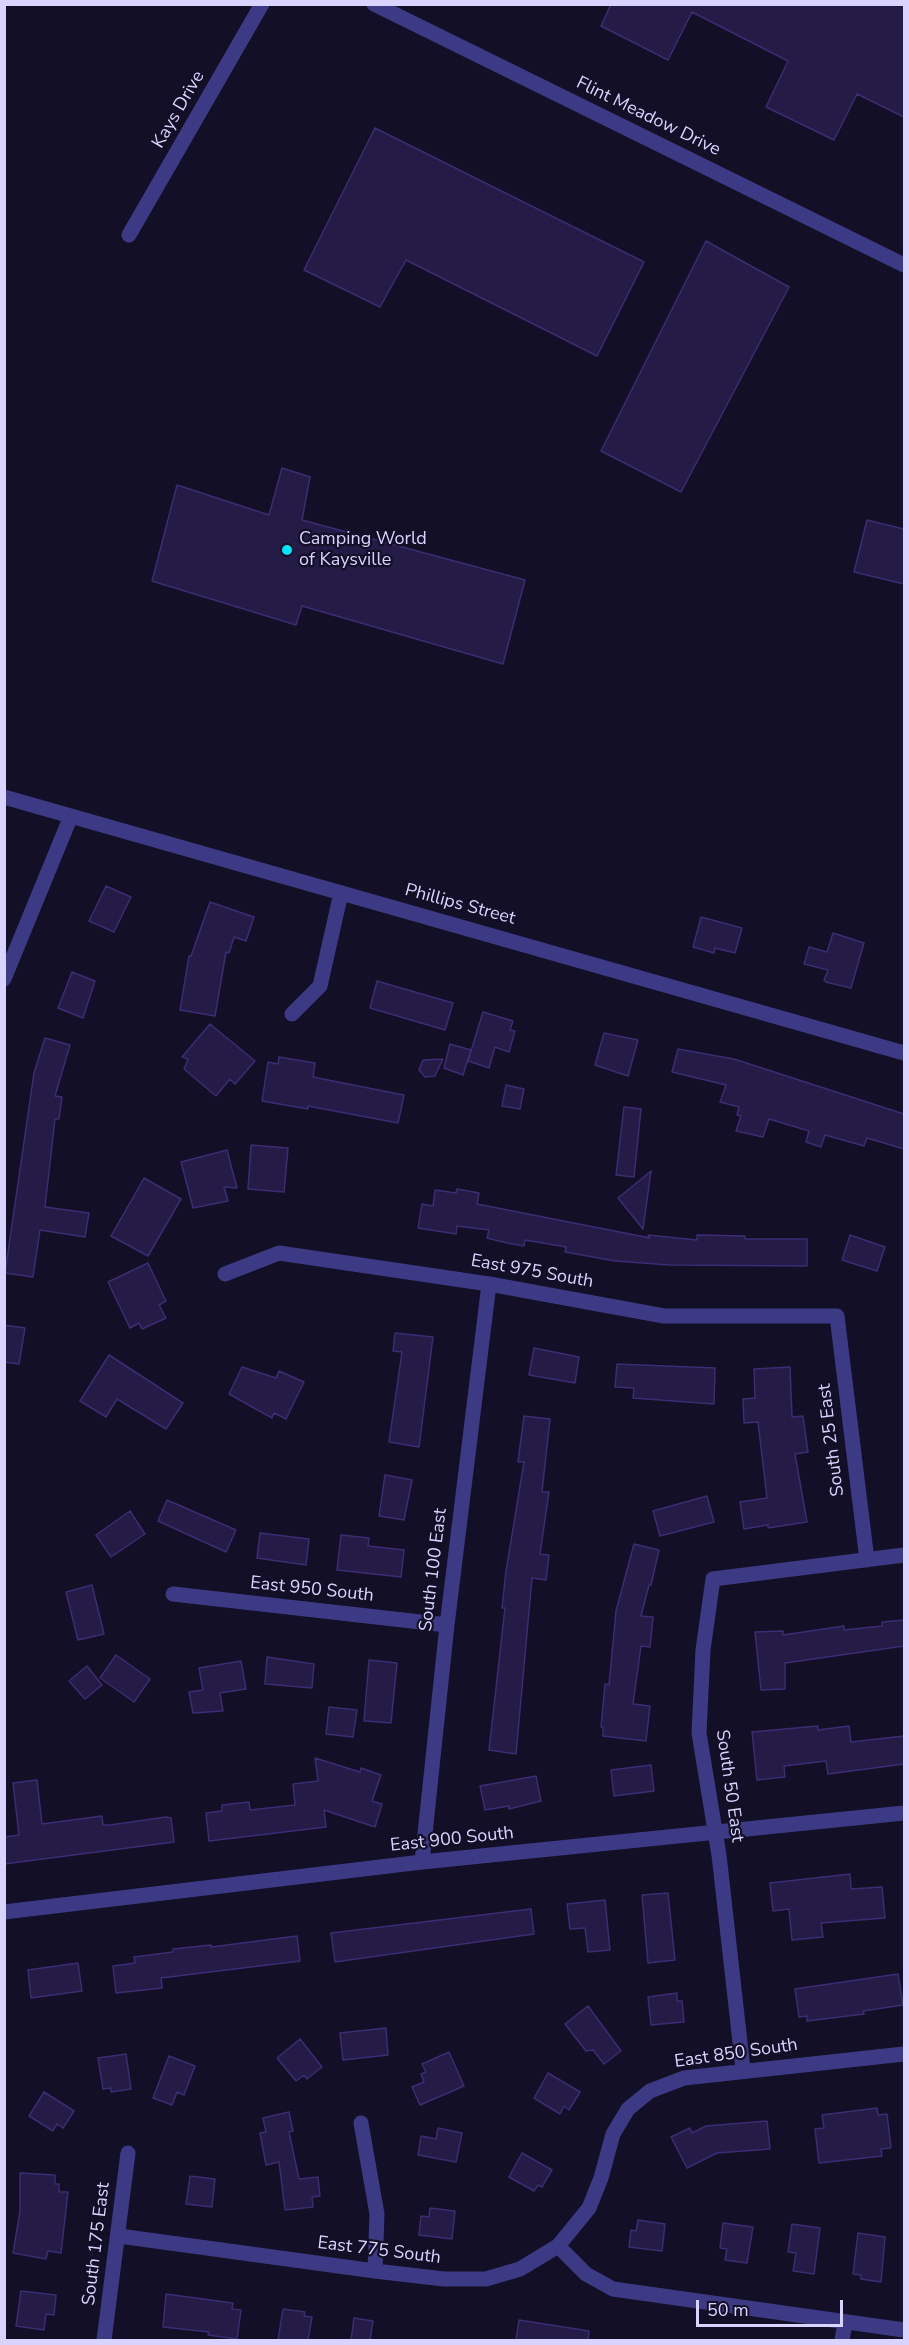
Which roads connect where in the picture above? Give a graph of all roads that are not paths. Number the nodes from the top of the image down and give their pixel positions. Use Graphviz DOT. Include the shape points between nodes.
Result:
graph roads {
  1 [pos="262,4"];
  2 [pos="374,4"];
  3 [pos="129,235"];
  4 [pos="904,265"];
  5 [pos="4,797"];
  6 [pos="71,816"];
  7 [pos="341,893"];
  8 [pos="4,979"];
  9 [pos="292,1014"];
  10 [pos="904,1053"];
  11 [pos="225,1274"];
  12 [pos="489,1284"];
  13 [pos="837,1316"];
  14 [pos="904,1555"];
  15 [pos="867,1560"];
  16 [pos="173,1594"];
  17 [pos="447,1625"];
  18 [pos="904,1814"];
  19 [pos="715,1834"];
  20 [pos="422,1862"];
  21 [pos="4,1912"];
  22 [pos="904,2054"];
  23 [pos="743,2069"];
  24 [pos="361,2122"];
  25 [pos="128,2153"];
  26 [pos="119,2236"];
  27 [pos="558,2246"];
  28 [pos="375,2271"];
  29 [pos="845,2323"];
  30 [pos="904,2330"];
  31 [pos="104,2340"];
  32 [pos="842,2340"];
  1 -- 3 [label="street, Kays Drive"];
  2 -- 4 [label="street, Flint Meadow Drive"];
  5 -- 6 [label="street, Phillips Street"];
  6 -- 7 [label="street, Phillips Street"];
  6 -- 8 [label="street"];
  7 -- 9 [label="street" via="320,986"];
  7 -- 10 [label="street, Phillips Street"];
  11 -- 12 [label="street, East 975 South" via="279,1253"];
  12 -- 13 [label="street, East 975 South" via="664,1316"];
  12 -- 17 [label="street, South 100 East"];
  13 -- 15 [label="street, South 25 East"];
  14 -- 15 [label="street"];
  15 -- 19 [label="street, South 50 East" via="713,1579 703,1650 699,1733"];
  16 -- 17 [label="street, East 950 South"];
  17 -- 20 [label="street, South 100 East"];
  18 -- 19 [label="street, East 900 South"];
  19 -- 20 [label="street, East 900 South"];
  19 -- 23 [label="street, South 50 East"];
  20 -- 21 [label="street, East 900 South"];
  22 -- 23 [label="street, East 850 South"];
  23 -- 27 [label="street, East 850 South" via="684,2078 650,2091 628,2109 613,2134 589,2208"];
  24 -- 28 [label="street" via="377,2214"];
  25 -- 26 [label="street, South 175 East"];
  26 -- 28 [label="street, East 775 South"];
  26 -- 31 [label="street, South 175 East"];
  27 -- 28 [label="street, East 775 South" via="520,2270 486,2279 444,2279"];
  27 -- 29 [label="street" via="586,2274 613,2289"];
  29 -- 30 [label="street"];
  29 -- 32 [label="street"];
}
